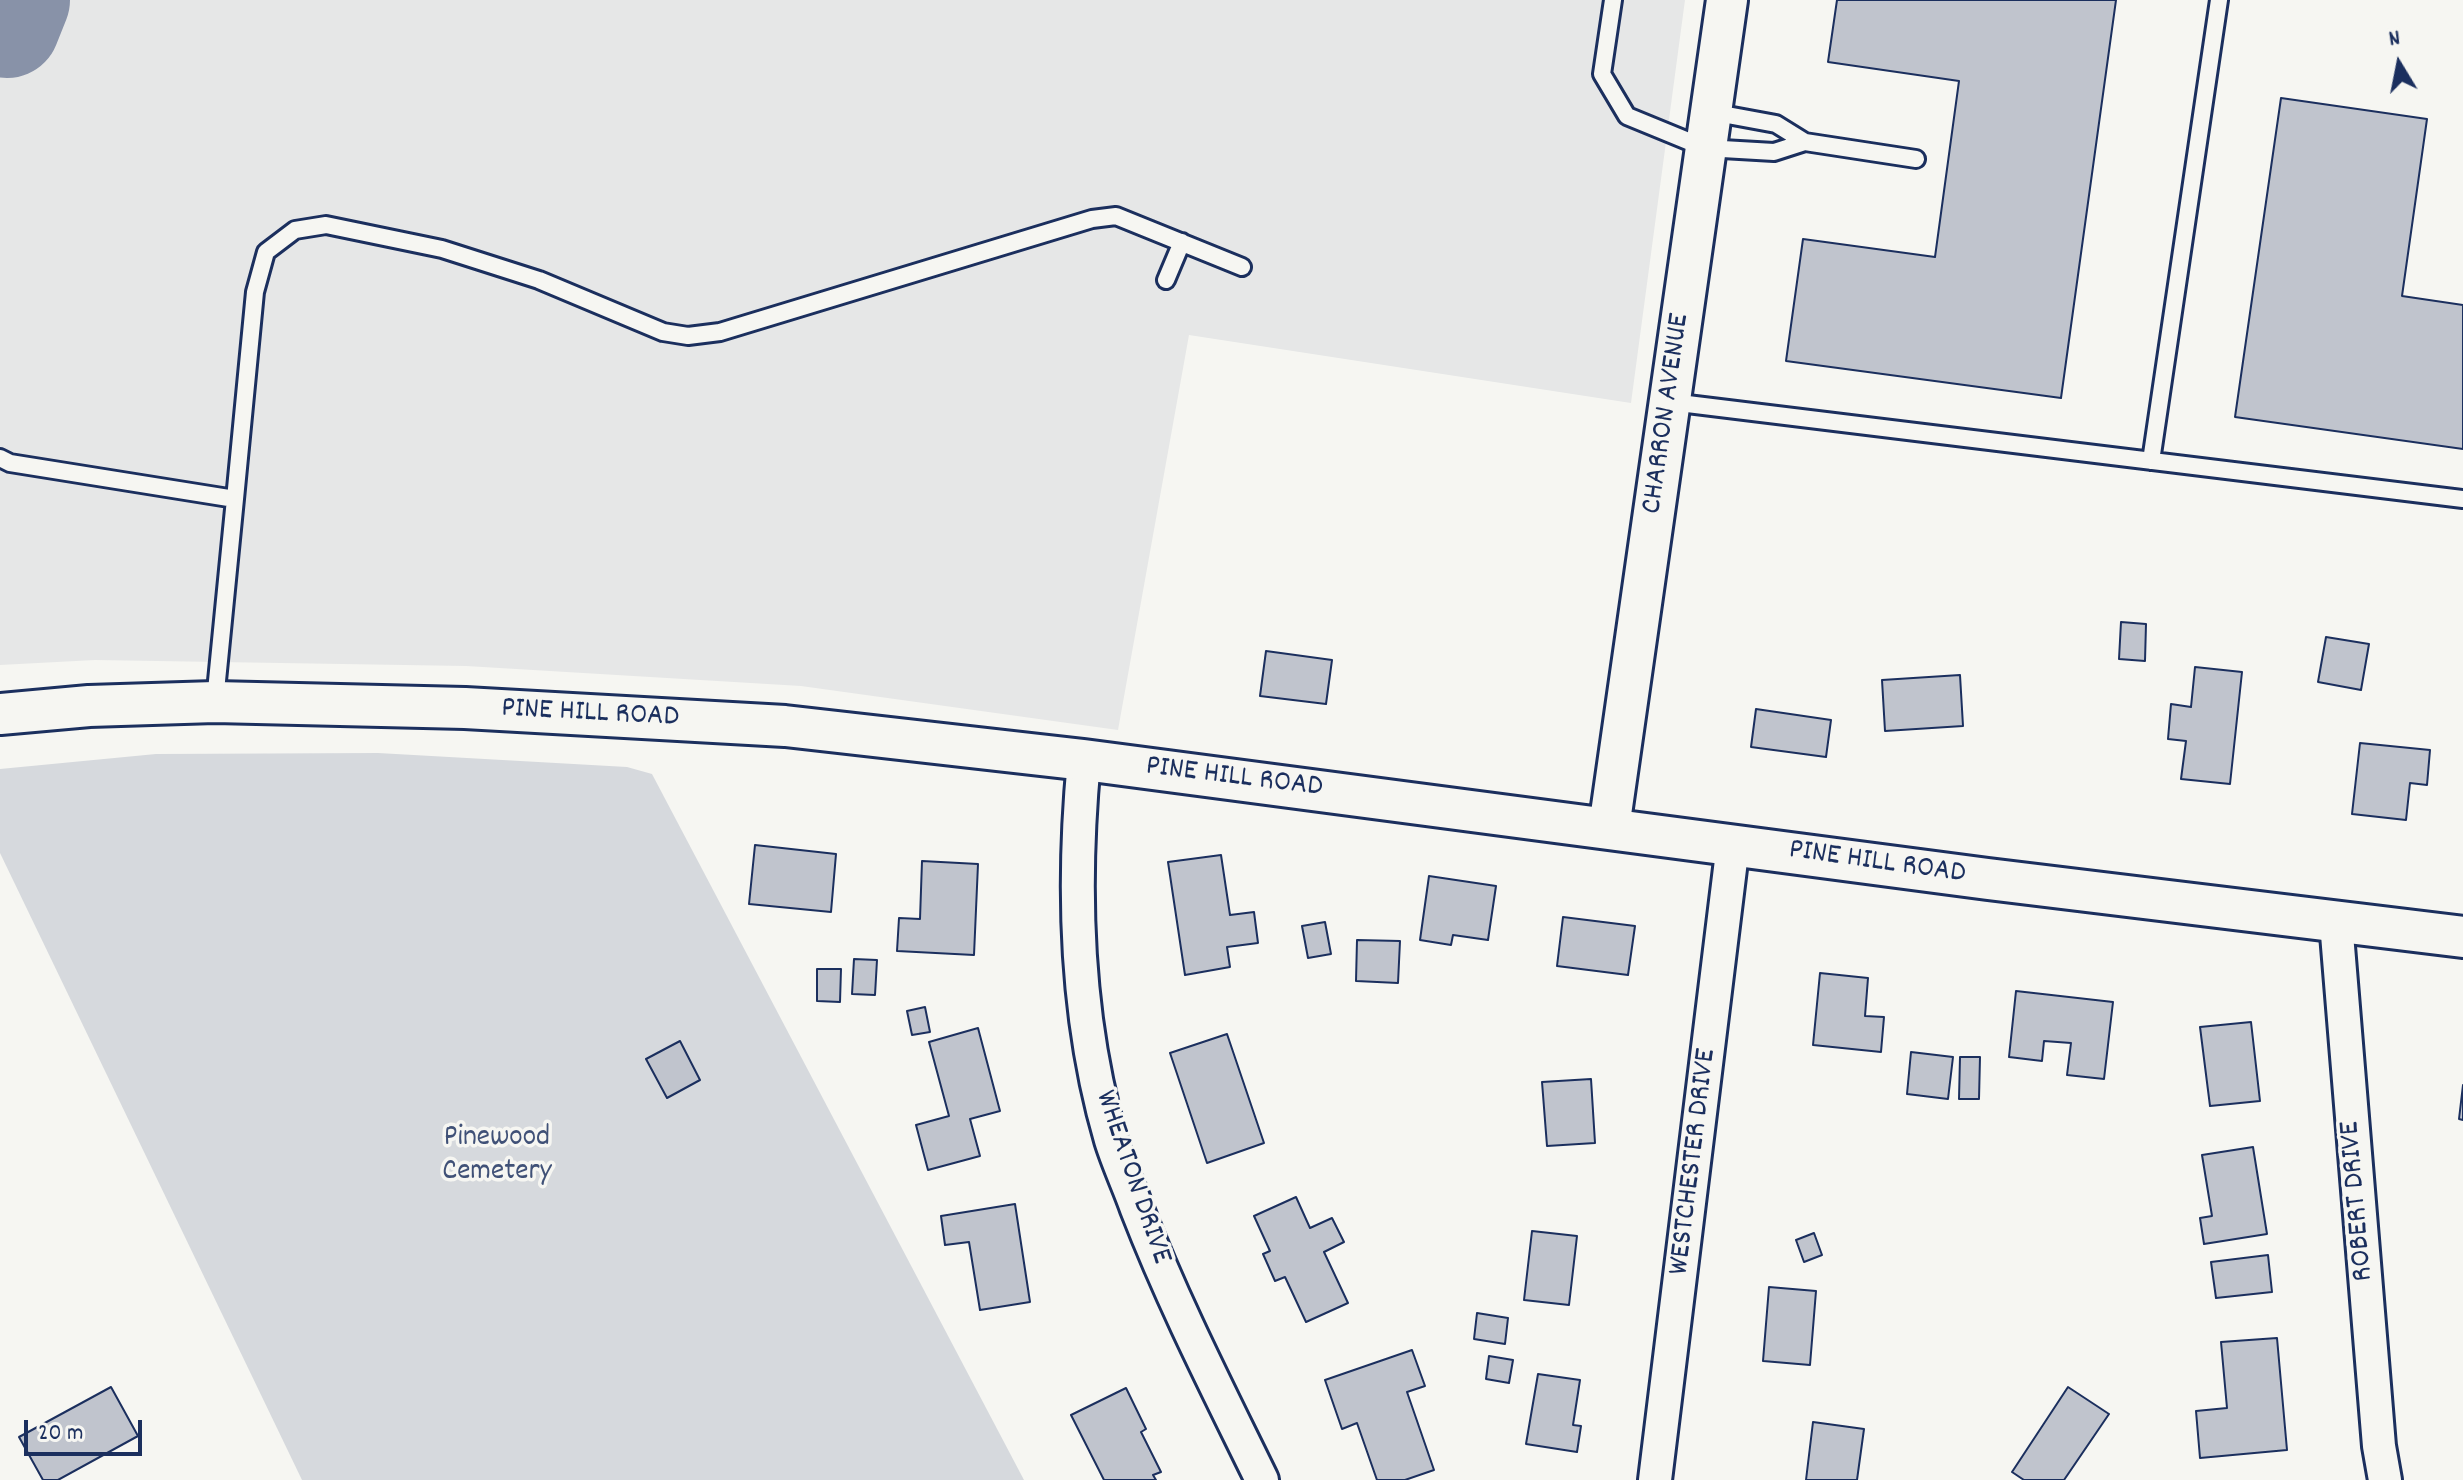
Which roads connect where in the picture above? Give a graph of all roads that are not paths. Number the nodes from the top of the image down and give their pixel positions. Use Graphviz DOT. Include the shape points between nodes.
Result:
graph roads {
  1 [pos="1613,0"];
  2 [pos="1727,0"];
  3 [pos="2219,0"];
  4 [pos="1707,130"];
  5 [pos="1805,142"];
  6 [pos="1916,159"];
  7 [pos="1182,242"];
  8 [pos="1242,267"];
  9 [pos="1166,280"];
  10 [pos="1670,402"];
  11 [pos="0,458"];
  12 [pos="2151,461"];
  13 [pos="235,499"];
  14 [pos="2463,499"];
  15 [pos="215,702"];
  16 [pos="0,714"];
  17 [pos="1084,760"];
  18 [pos="1609,828"];
  19 [pos="1733,844"];
  20 [pos="2336,922"];
  21 [pos="2463,937"];
  22 [pos="1262,1480"];
  23 [pos="1655,1480"];
  24 [pos="2385,1480"];
  1 -- 4 [label="lane" via="1602,74 1627,116"];
  2 -- 4 [label="street, CHARRON AVENUE"];
  3 -- 12 [label="lane"];
  4 -- 5 [label="lane" via="1774,152"];
  4 -- 5 [label="lane" via="1776,124"];
  4 -- 10 [label="street, CHARRON AVENUE"];
  5 -- 6 [label="lane"];
  7 -- 8 [label="lane"];
  7 -- 9 [label="lane"];
  7 -- 13 [label="lane" via="1116,216 1092,219 720,332 688,336 663,332 539,280 442,249 326,225 295,230 266,252 255,292"];
  10 -- 12 [label="lane"];
  10 -- 18 [label="street, CHARRON AVENUE"];
  11 -- 13 [label="lane"];
  12 -- 14 [label="lane"];
  13 -- 15 [label="lane"];
  15 -- 16 [label="street, PINE HILL ROAD"];
  15 -- 17 [label="street, PINE HILL ROAD" via="465,708 785,726"];
  17 -- 18 [label="street, PINE HILL ROAD"];
  17 -- 22 [label="street, WHEATON DRIVE" via="1078,944 1090,1046 1111,1141 1164,1277"];
  18 -- 19 [label="street, PINE HILL ROAD"];
  19 -- 20 [label="street, PINE HILL ROAD"];
  19 -- 23 [label="street, WESTCHESTER DRIVE"];
  20 -- 21 [label="street, PINE HILL ROAD"];
  20 -- 24 [label="street, ROBERT DRIVE"];
}
